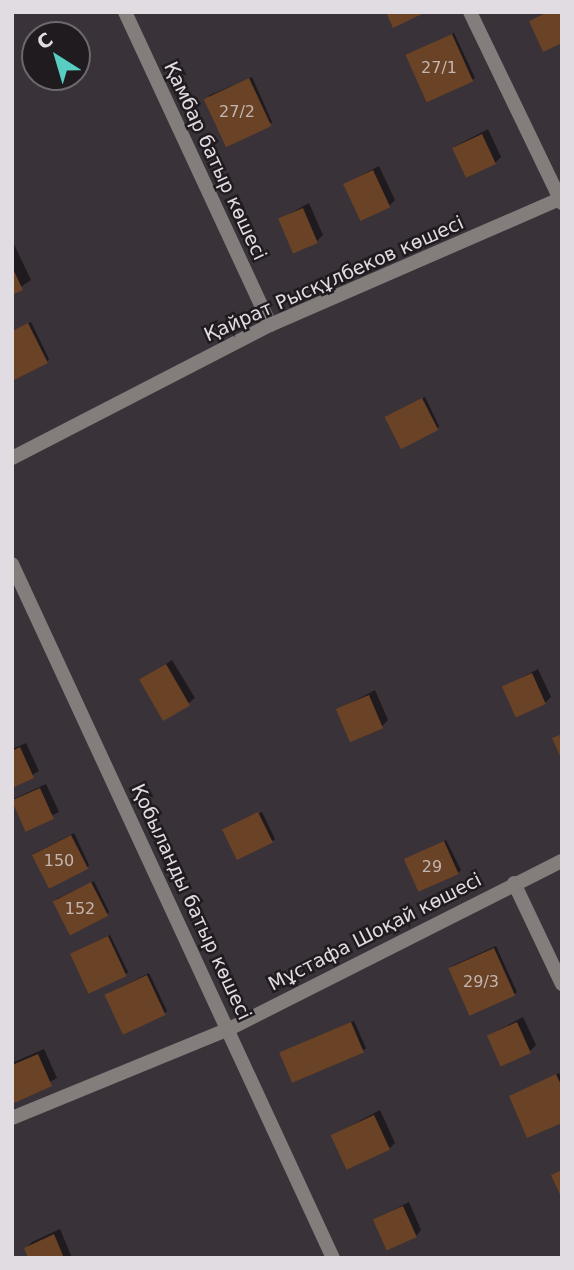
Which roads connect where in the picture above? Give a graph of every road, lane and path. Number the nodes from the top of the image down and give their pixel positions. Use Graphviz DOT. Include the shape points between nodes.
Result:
graph roads {
  1 [pos="125,12"];
  2 [pos="470,12"];
  3 [pos="561,200"];
  4 [pos="270,325"];
  5 [pos="12,458"];
  6 [pos="12,564"];
  7 [pos="562,861"];
  8 [pos="514,883"];
  9 [pos="562,984"];
  10 [pos="229,1029"];
  11 [pos="12,1118"];
  12 [pos="333,1258"];
  1 -- 4 [label="street, Қамбар батыр көшесі"];
  2 -- 3 [label="street"];
  3 -- 4 [label="street, Қайрат Рысқұлбеков көшесі"];
  4 -- 5 [label="street, Қайрат Рысқұлбеков көшесі"];
  6 -- 10 [label="street, Қобыланды батыр көшесі"];
  7 -- 8 [label="street, Мұстафа Шоқай көшесі"];
  8 -- 9 [label="street"];
  8 -- 10 [label="street, Мұстафа Шоқай көшесі"];
  10 -- 11 [label="street, Мұстафа Шоқай көшесі"];
  10 -- 12 [label="street, Қобыланды батыр көшесі"];
}
